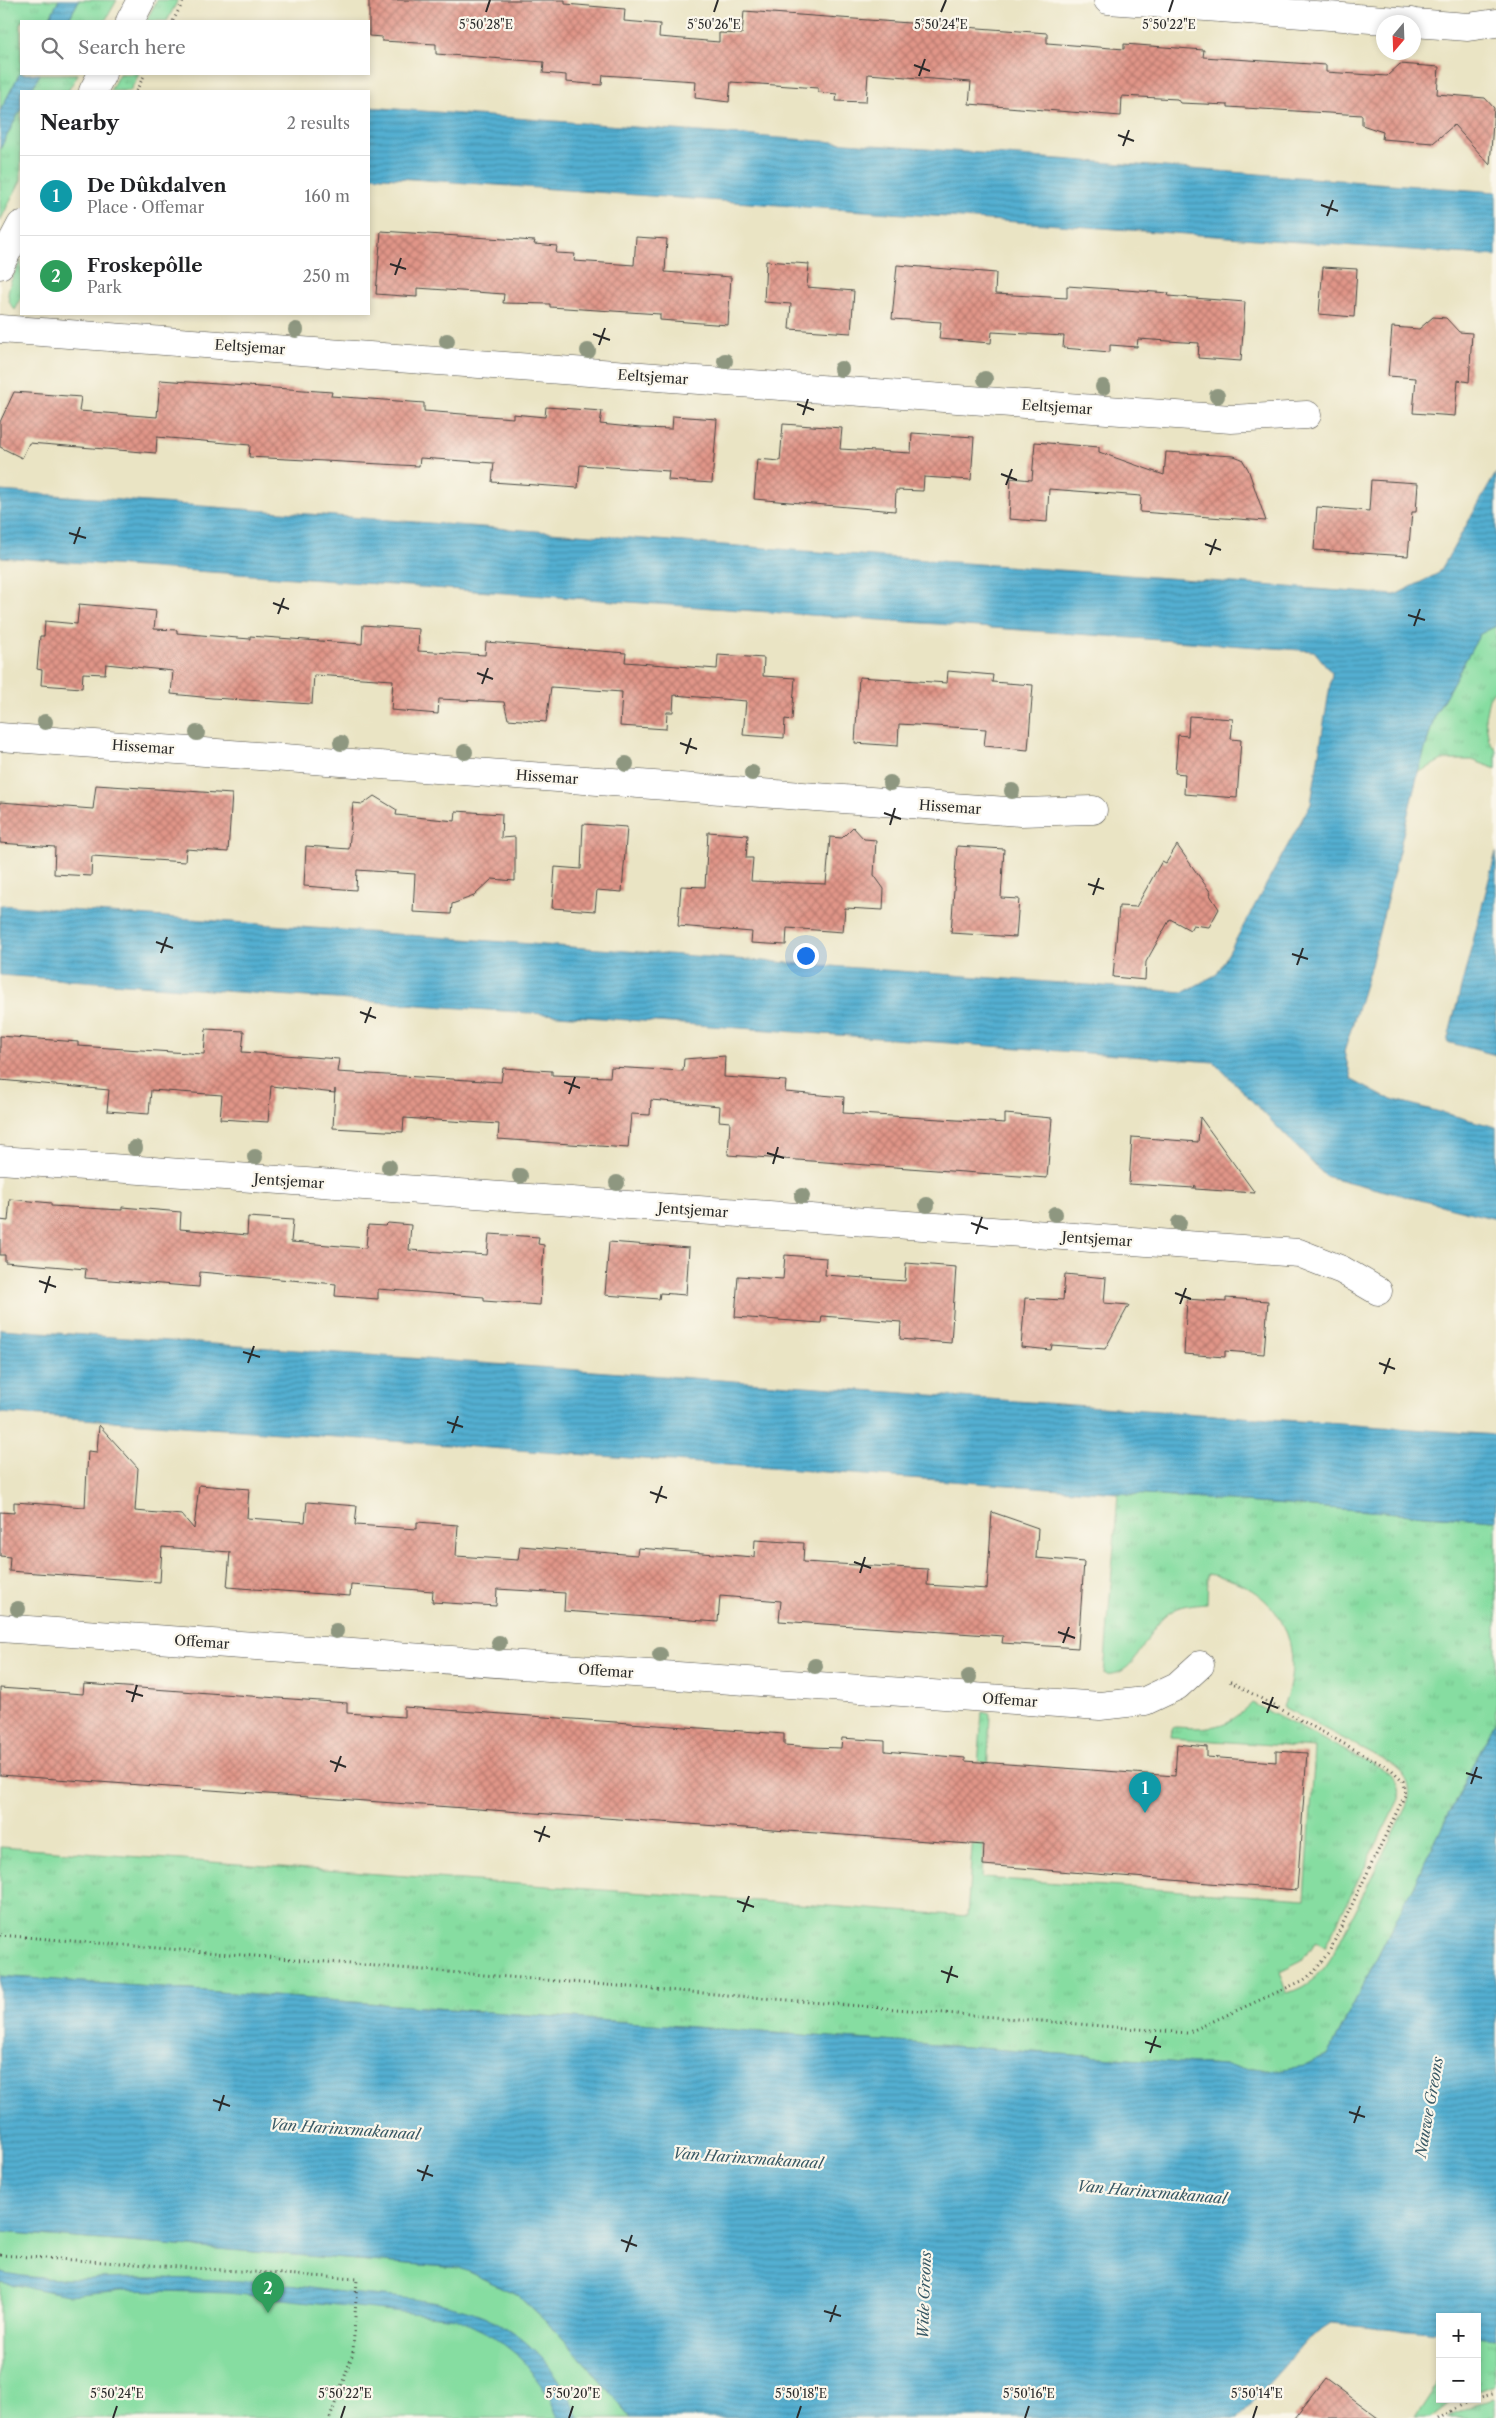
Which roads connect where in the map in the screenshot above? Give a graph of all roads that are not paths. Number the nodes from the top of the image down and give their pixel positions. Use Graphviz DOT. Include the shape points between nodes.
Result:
graph roads {
  1 [pos="142,0"];
  2 [pos="1108,0"];
  3 [pos="131,20"];
  4 [pos="1376,20"];
  5 [pos="1421,24"];
  6 [pos="1496,24"];
  7 [pos="101,75"];
  8 [pos="94,90"];
  9 [pos="20,227"];
  10 [pos="0,265"];
  11 [pos="0,329"];
  12 [pos="1307,415"];
  13 [pos="0,737"];
  14 [pos="1093,810"];
  15 [pos="0,1160"];
  16 [pos="1378,1291"];
  17 [pos="0,1628"];
  18 [pos="1200,1665"];
  1 -- 3 [label="street"];
  2 -- 4 [label="street"];
  5 -- 6 [label="street" via="1468,27"];
  7 -- 8 [label="street"];
  9 -- 10 [label="street"];
  11 -- 12 [label="street, Eeltsjemar" via="1232,419"];
  13 -- 14 [label="street, Hissemar" via="1020,812"];
  15 -- 16 [label="street, Jentsjemar" via="1299,1253 1342,1270"];
  17 -- 18 [label="street, Offemar" via="1100,1706 1145,1701 1176,1686"];
}
